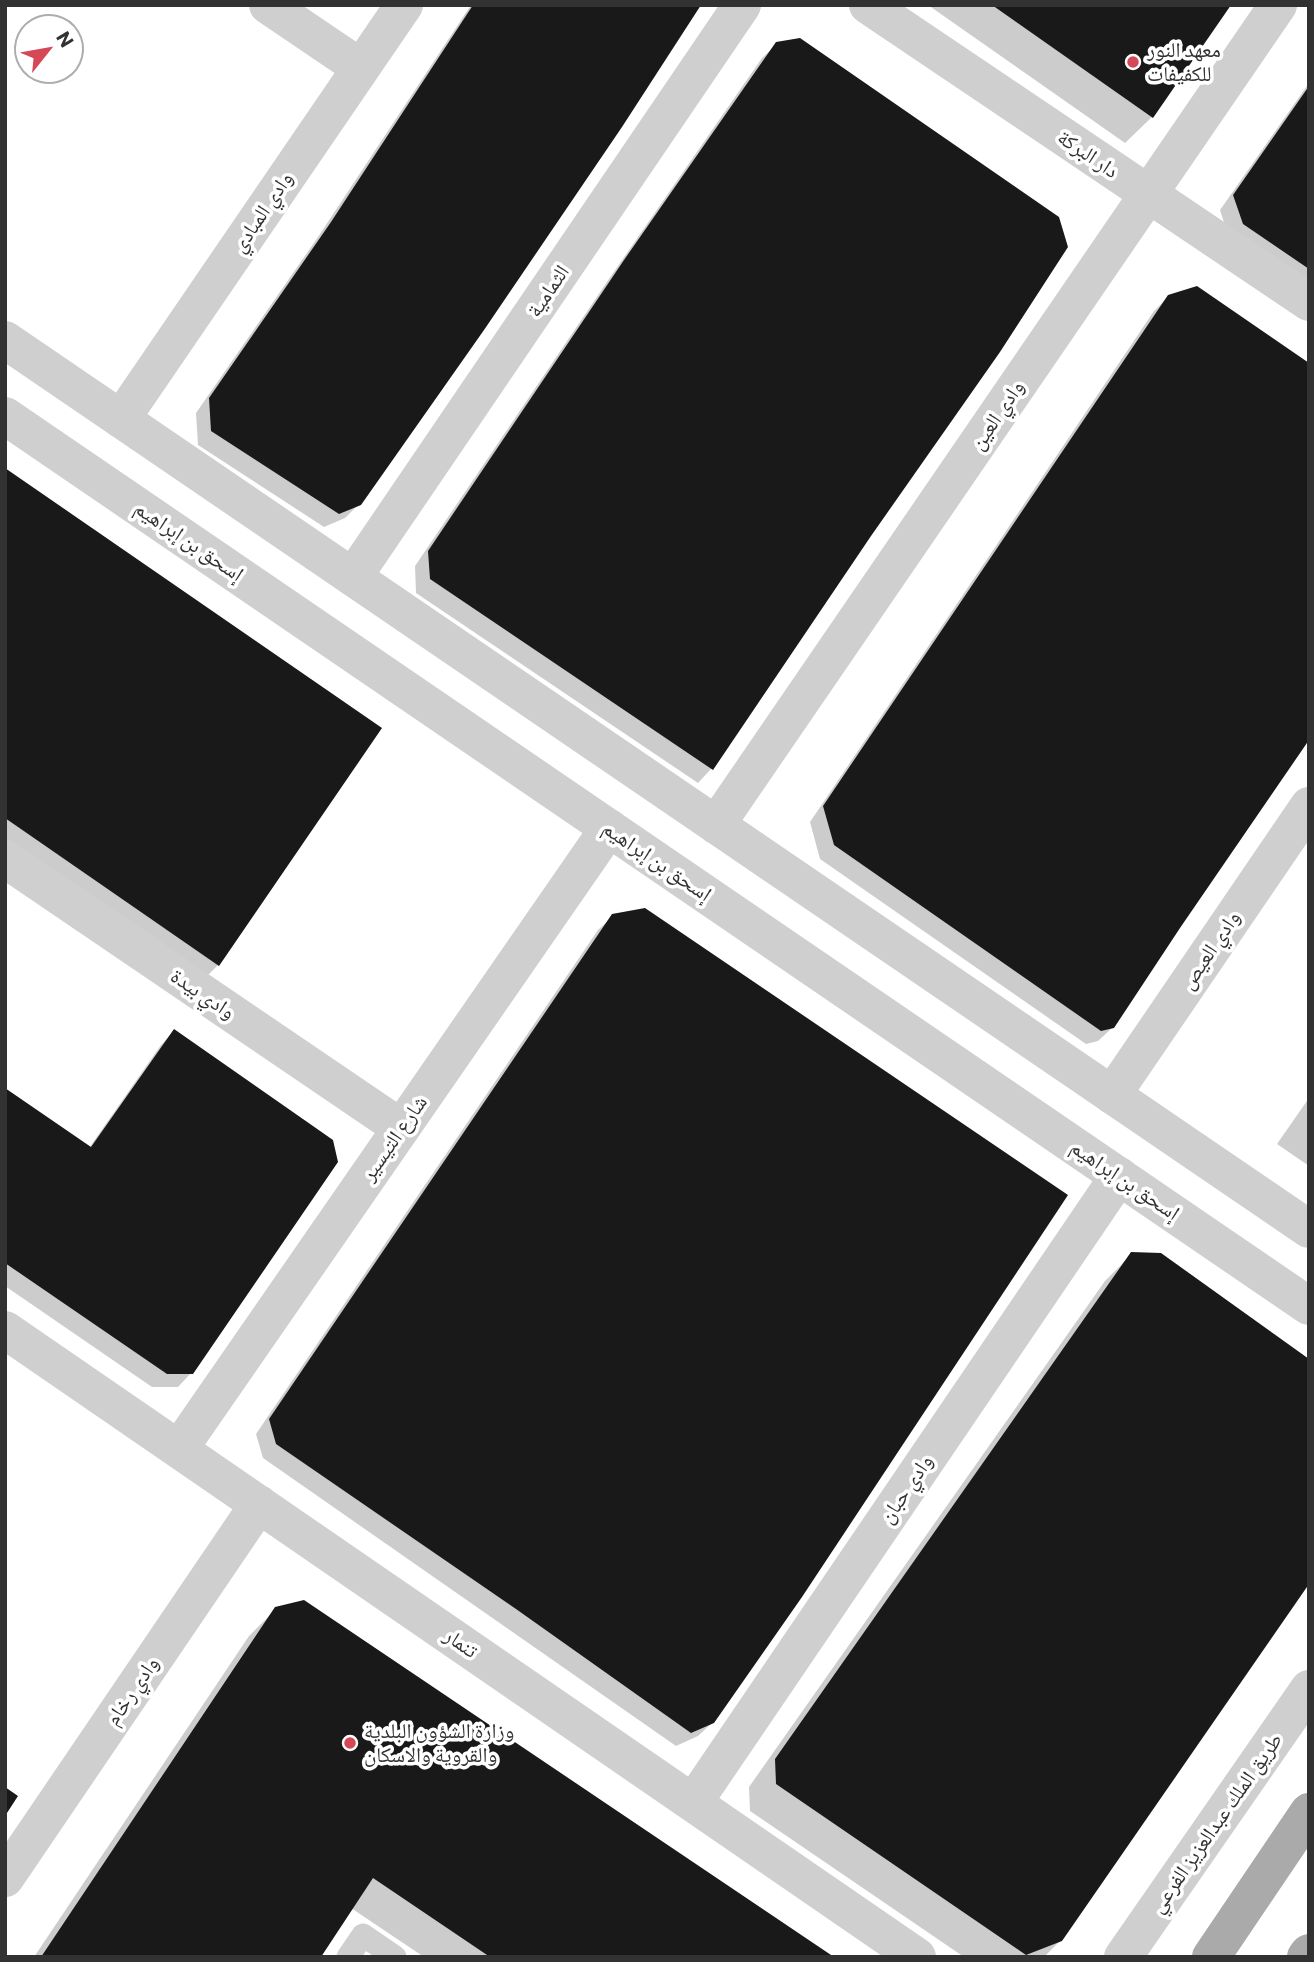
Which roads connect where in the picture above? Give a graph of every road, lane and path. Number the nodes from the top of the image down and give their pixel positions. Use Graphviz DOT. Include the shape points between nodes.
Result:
graph roads {
  1 [pos="268,5"];
  2 [pos="404,5"];
  3 [pos="742,5"];
  4 [pos="868,5"];
  5 [pos="1279,5"];
  6 [pos="361,68"];
  7 [pos="1149,194"];
  8 [pos="1309,302"];
  9 [pos="5,340"];
  10 [pos="5,416"];
  11 [pos="121,419"];
  12 [pos="353,577"];
  13 [pos="1309,806"];
  14 [pos="716,825"];
  15 [pos="609,828"];
  16 [pos="5,859"];
  17 [pos="1112,1095"];
  18 [pos="401,1128"];
  19 [pos="1119,1176"];
  20 [pos="1309,1229"];
  21 [pos="1309,1306"];
  22 [pos="5,1330"];
  23 [pos="179,1449"];
  24 [pos="259,1504"];
  25 [pos="1309,1689"];
  26 [pos="693,1803"];
  27 [pos="1309,1812"];
  28 [pos="5,1878"];
  29 [pos="348,1957"];
  30 [pos="395,1957"];
  31 [pos="917,1957"];
  32 [pos="1123,1957"];
  33 [pos="1211,1957"];
  1 -- 6 [label="street"];
  2 -- 6 [label="street, وادي المبادي"];
  3 -- 12 [label="street, الثمامية"];
  4 -- 7 [label="street, دار البركة"];
  5 -- 7 [label="street, وادي العين"];
  6 -- 11 [label="street, وادي المبادي"];
  7 -- 8 [label="street, دار البركة"];
  7 -- 14 [label="street, وادي العين"];
  9 -- 11 [label="street"];
  10 -- 15 [label="street, إسحق بن إبراهيم"];
  11 -- 12 [label="street"];
  12 -- 14 [label="street"];
  13 -- 17 [label="street, وادي العيص"];
  14 -- 17 [label="street"];
  15 -- 18 [label="street, شارع التيسير"];
  15 -- 19 [label="street, إسحق بن إبراهيم"];
  16 -- 18 [label="street, وادي بيدة"];
  17 -- 20 [label="street"];
  18 -- 23 [label="street, شارع التيسير"];
  19 -- 21 [label="street, إسحق بن إبراهيم"];
  19 -- 26 [label="street, وادي حبان"];
  22 -- 23 [label="street, تنمار"];
  23 -- 24 [label="street, تنمار"];
  24 -- 26 [label="street, تنمار"];
  24 -- 28 [label="street, وادي رخام"];
  25 -- 32 [label="street, طريق الملك عبدالعزيز الفرعي"];
  26 -- 31 [label="street, تنمار"];
  27 -- 33 [label="main road"];
  29 -- 30 [label="lane" via="363,1935"];
}
